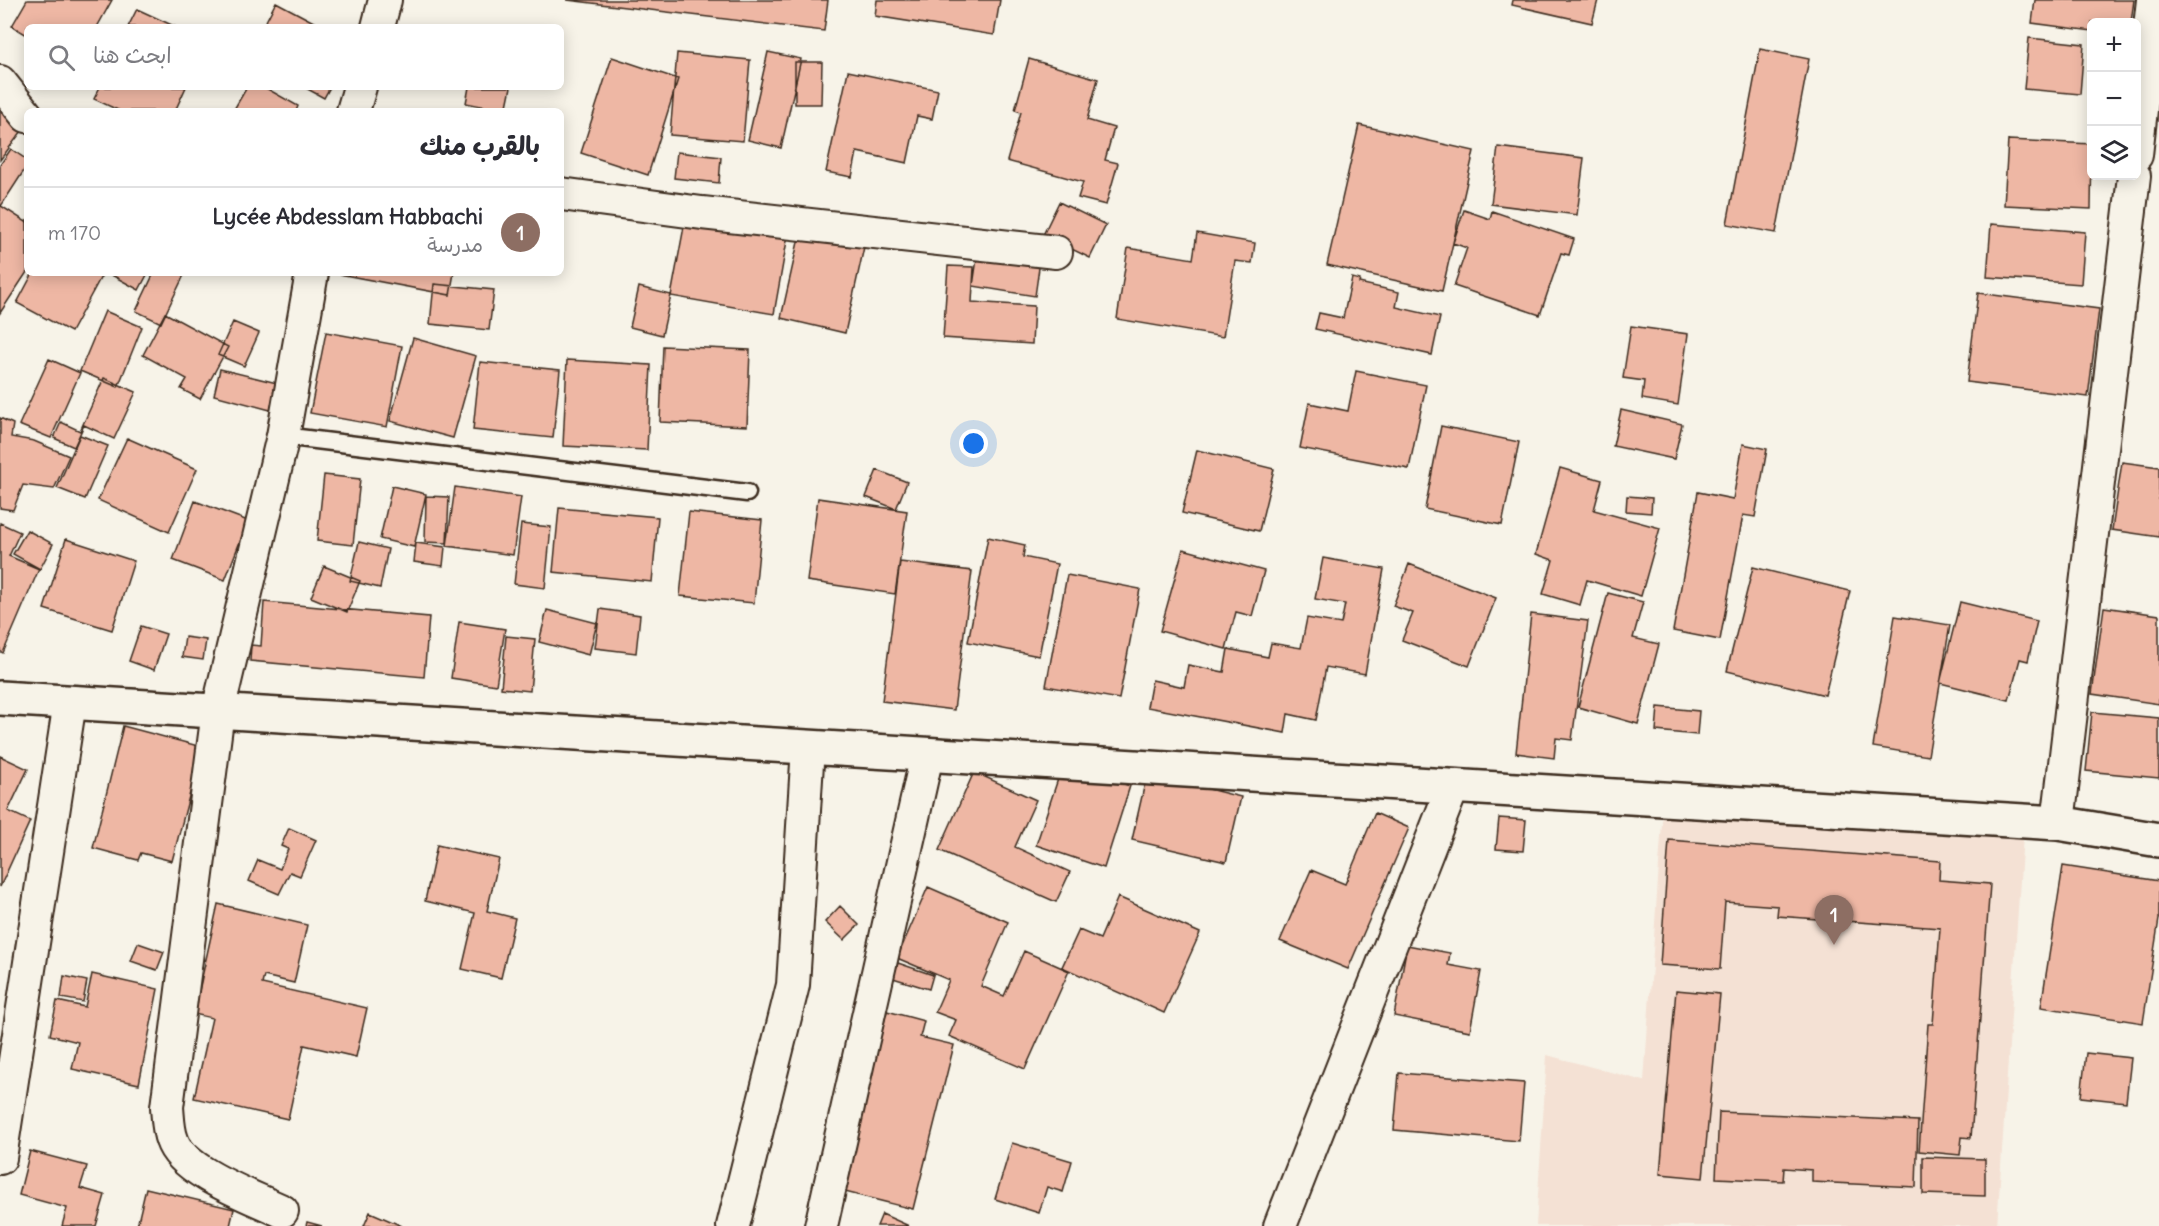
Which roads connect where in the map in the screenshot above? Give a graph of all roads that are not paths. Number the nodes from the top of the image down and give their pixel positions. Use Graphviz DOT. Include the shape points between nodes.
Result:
graph roads {
  1 [pos="385,0"];
  2 [pos="2153,0"];
  3 [pos="379,24"];
  4 [pos="0,82"];
  5 [pos="359,90"];
  6 [pos="355,108"];
  7 [pos="24,112"];
  8 [pos="2139,126"];
  9 [pos="2134,180"];
  10 [pos="564,194"];
  11 [pos="1056,252"];
  12 [pos="311,276"];
  13 [pos="283,436"];
  14 [pos="747,493"];
  15 [pos="0,698"];
  16 [pos="70,702"];
  17 [pos="218,711"];
  18 [pos="808,747"];
  19 [pos="927,754"];
  20 [pos="1453,786"];
  21 [pos="2058,823"];
  22 [pos="2159,840"];
  23 [pos="0,1158"];
  24 [pos="282,1211"];
  25 [pos="733,1226"];
  26 [pos="821,1226"];
  27 [pos="1280,1226"];
  1 -- 3 [label="street"];
  2 -- 8 [label="street"];
  4 -- 7 [label="street"];
  5 -- 6 [label="street"];
  9 -- 21 [label="street"];
  10 -- 11 [label="street"];
  12 -- 13 [label="street"];
  13 -- 14 [label="lane"];
  13 -- 17 [label="street"];
  15 -- 16 [label="street"];
  16 -- 17 [label="street"];
  16 -- 23 [label="street"];
  17 -- 18 [label="street"];
  17 -- 24 [label="street" via="167,1107 172,1141 187,1161 222,1183"];
  18 -- 19 [label="street"];
  18 -- 25 [label="street" via="792,986"];
  19 -- 20 [label="street"];
  19 -- 26 [label="street"];
  20 -- 21 [label="street"];
  20 -- 27 [label="street"];
  21 -- 22 [label="street"];
}
